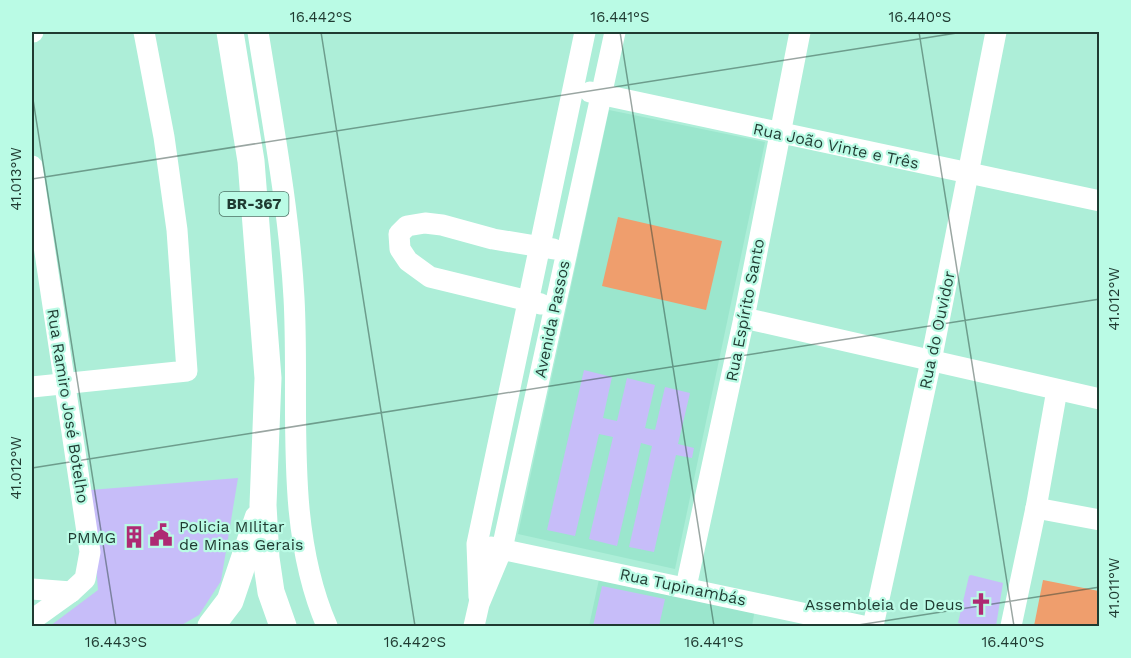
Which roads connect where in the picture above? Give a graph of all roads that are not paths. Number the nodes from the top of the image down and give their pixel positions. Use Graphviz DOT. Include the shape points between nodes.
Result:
graph roads {
  1 [pos="144,32"];
  2 [pos="230,32"];
  3 [pos="258,32"];
  4 [pos="585,32"];
  5 [pos="615,32"];
  6 [pos="800,32"];
  7 [pos="996,32"];
  8 [pos="573,88"];
  9 [pos="601,95"];
  10 [pos="780,134"];
  11 [pos="32,166"];
  12 [pos="968,174"];
  13 [pos="1100,201"];
  14 [pos="540,246"];
  15 [pos="566,252"];
  16 [pos="526,302"];
  17 [pos="554,307"];
  18 [pos="744,318"];
  19 [pos="931,361"];
  20 [pos="65,383"];
  21 [pos="32,387"];
  22 [pos="1058,390"];
  23 [pos="1100,399"];
  24 [pos="262,505"];
  25 [pos="1036,508"];
  26 [pos="1100,520"];
  27 [pos="477,544"];
  28 [pos="502,549"];
  29 [pos="686,587"];
  30 [pos="32,589"];
  31 [pos="71,592"];
  32 [pos="479,604"];
  33 [pos="32,620"];
  34 [pos="211,627"];
  35 [pos="283,627"];
  36 [pos="327,627"];
  37 [pos="474,627"];
  38 [pos="863,627"];
  39 [pos="873,627"];
  40 [pos="1011,627"];
  1 -- 20 [label="street" via="177,230 187,371"];
  2 -- 24 [label="main road, BR-367" via="251,161 268,378"];
  3 -- 36 [label="street" via="289,237 296,346 299,518 307,567"];
  4 -- 8 [label="street, Avenida Passos"];
  5 -- 9 [label="street, Avenida Passos"];
  6 -- 10 [label="street, Rua Espírito Santo"];
  7 -- 12 [label="street, Rua do Ouvidor"];
  8 -- 9 [label="street, Rua João Vinte e Três"];
  8 -- 14 [label="street, Avenida Passos"];
  9 -- 10 [label="street, Rua João Vinte e Três"];
  9 -- 15 [label="street, Avenida Passos"];
  10 -- 12 [label="street, Rua João Vinte e Três"];
  10 -- 18 [label="street, Rua Espírito Santo"];
  11 -- 20 [label="street, Rua Ramiro José Botelho"];
  12 -- 13 [label="street, Rua João Vinte e Três"];
  12 -- 19 [label="street, Rua do Ouvidor"];
  14 -- 15 [label="street"];
  14 -- 16 [label="street, Avenida Passos"];
  14 -- 16 [label="street" via="425,223 407,226 399,234 400,249 408,261 429,277"];
  15 -- 17 [label="street, Avenida Passos"];
  16 -- 17 [label="street"];
  16 -- 27 [label="street, Avenida Passos"];
  17 -- 28 [label="street, Avenida Passos"];
  18 -- 19 [label="street"];
  18 -- 29 [label="street, Rua Espírito Santo"];
  19 -- 22 [label="street"];
  19 -- 39 [label="street, Rua do Ouvidor"];
  20 -- 21 [label="street"];
  20 -- 31 [label="street, Rua Ramiro José Botelho" via="90,552 86,579"];
  22 -- 23 [label="street"];
  22 -- 25 [label="street"];
  24 -- 34 [label="main road, BR-367" via="230,601"];
  24 -- 35 [label="main road, BR-367" via="271,592"];
  25 -- 26 [label="street"];
  25 -- 40 [label="street"];
  27 -- 28 [label="street, Rua Tupinambás"];
  27 -- 32 [label="street, Avenida Passos"];
  28 -- 29 [label="street, Rua Tupinambás"];
  28 -- 32 [label="street, Avenida Passos"];
  29 -- 38 [label="street, Rua Tupinambás"];
  30 -- 31 [label="street"];
  31 -- 33 [label="street, Rua Ramiro José Botelho"];
  32 -- 37 [label="street, Avenida Passos"];
}
